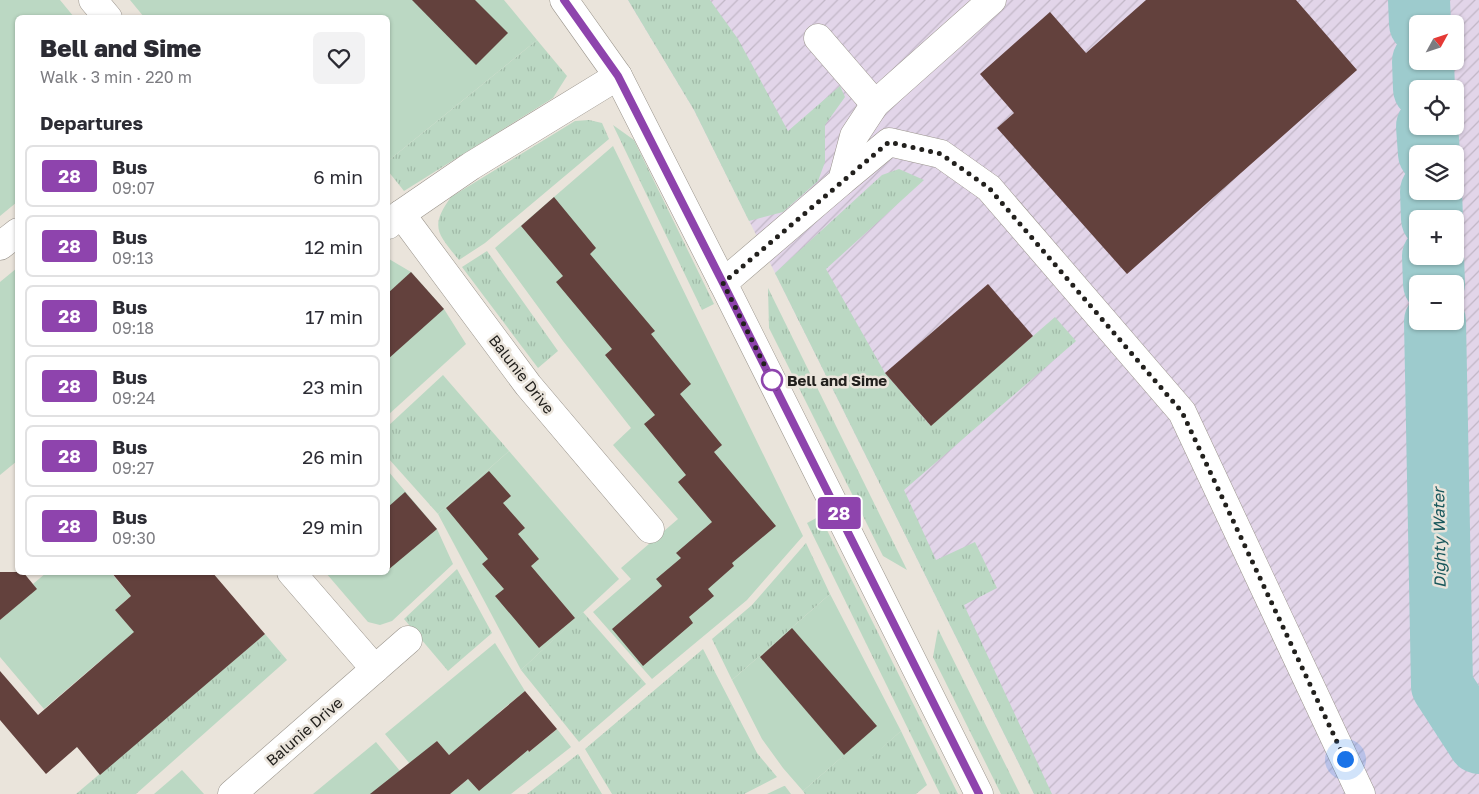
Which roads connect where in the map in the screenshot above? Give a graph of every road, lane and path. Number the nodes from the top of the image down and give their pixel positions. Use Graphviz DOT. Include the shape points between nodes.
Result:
graph roads {
  1 [pos="93,0"];
  2 [pos="564,0"];
  3 [pos="992,0"];
  4 [pos="106,15"];
  5 [pos="818,38"];
  6 [pos="618,76"];
  7 [pos="875,104"];
  8 [pos="842,182"];
  9 [pos="394,219"];
  10 [pos="15,234"];
  11 [pos="0,246"];
  12 [pos="723,283"];
  13 [pos="650,529"];
  14 [pos="294,575"];
  15 [pos="408,640"];
  16 [pos="376,669"];
  17 [pos="232,794"];
  18 [pos="979,794"];
  19 [pos="1361,794"];
  1 -- 4 [label="street"];
  2 -- 6 [label="street"];
  3 -- 7 [label="street"];
  5 -- 7 [label="street"];
  6 -- 9 [label="street, Balunie Drive" via="471,166"];
  6 -- 12 [label="street"];
  7 -- 8 [label="street" via="854,136"];
  8 -- 12 [label="street"];
  8 -- 19 [label="street" via="889,142 941,154 989,188 1182,412"];
  9 -- 13 [label="street, Balunie Drive"];
  10 -- 11 [label="street"];
  12 -- 18 [label="street"];
  14 -- 16 [label="street"];
  15 -- 16 [label="street, Balunie Drive"];
  16 -- 17 [label="street, Balunie Drive"];
}
